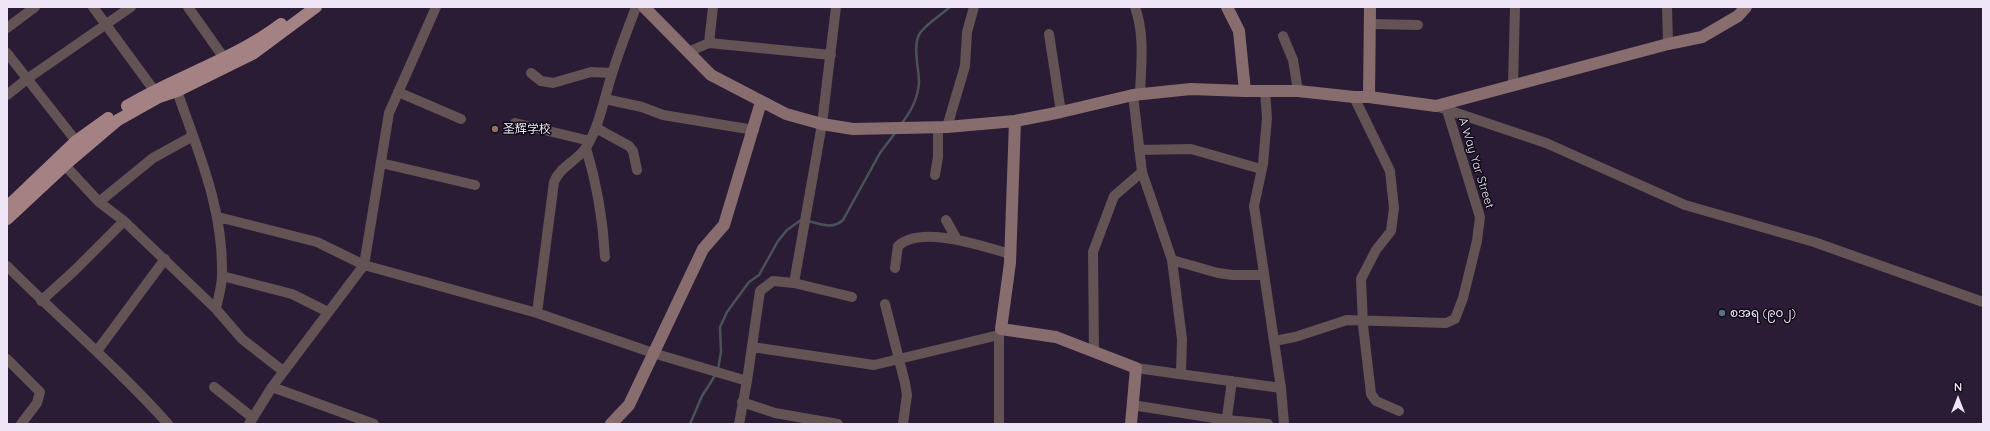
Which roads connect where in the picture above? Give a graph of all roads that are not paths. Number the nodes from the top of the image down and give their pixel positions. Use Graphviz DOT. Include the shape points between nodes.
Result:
graph roads {
  1 [pos="35,7"];
  2 [pos="93,7"];
  3 [pos="131,7"];
  4 [pos="188,7"];
  5 [pos="303,7"];
  6 [pos="316,7"];
  7 [pos="436,7"];
  8 [pos="636,7"];
  9 [pos="644,7"];
  10 [pos="713,7"];
  11 [pos="836,7"];
  12 [pos="974,7"];
  13 [pos="1134,7"];
  14 [pos="1227,7"];
  15 [pos="1370,7"];
  16 [pos="1515,7"];
  17 [pos="1667,7"];
  18 [pos="1746,7"];
  19 [pos="106,24"];
  20 [pos="1370,24"];
  21 [pos="1418,25"];
  22 [pos="7,28"];
  23 [pos="1049,34"];
  24 [pos="1283,36"];
  25 [pos="709,43"];
  26 [pos="1668,44"];
  27 [pos="688,52"];
  28 [pos="7,53"];
  29 [pos="832,56"];
  30 [pos="224,58"];
  31 [pos="531,73"];
  32 [pos="612,73"];
  33 [pos="27,78"];
  34 [pos="1513,85"];
  35 [pos="1265,90"];
  36 [pos="177,91"];
  37 [pos="1245,91"];
  38 [pos="1298,91"];
  39 [pos="398,92"];
  40 [pos="156,93"];
  41 [pos="1136,94"];
  42 [pos="7,95"];
  43 [pos="1369,97"];
  44 [pos="1354,98"];
  45 [pos="605,99"];
  46 [pos="761,102"];
  47 [pos="1441,108"];
  48 [pos="1061,112"];
  49 [pos="461,119"];
  50 [pos="1015,121"];
  51 [pos="515,123"];
  52 [pos="822,124"];
  53 [pos="942,127"];
  54 [pos="596,128"];
  55 [pos="754,130"];
  56 [pos="193,136"];
  57 [pos="76,141"];
  58 [pos="588,144"];
  59 [pos="1140,150"];
  60 [pos="62,161"];
  61 [pos="381,163"];
  62 [pos="1261,169"];
  63 [pos="637,170"];
  64 [pos="1142,172"];
  65 [pos="935,175"];
  66 [pos="475,185"];
  67 [pos="99,202"];
  68 [pos="7,205"];
  69 [pos="218,217"];
  70 [pos="7,219"];
  71 [pos="946,220"];
  72 [pos="124,221"];
  73 [pos="956,238"];
  74 [pos="1010,254"];
  75 [pos="605,258"];
  76 [pos="165,259"];
  77 [pos="1172,260"];
  78 [pos="364,265"];
  79 [pos="7,266"];
  80 [pos="895,268"];
  81 [pos="1264,275"];
  82 [pos="222,276"];
  83 [pos="794,283"];
  84 [pos="852,297"];
  85 [pos="41,300"];
  86 [pos="1983,302"];
  87 [pos="885,304"];
  88 [pos="216,309"];
  89 [pos="328,312"];
  90 [pos="537,313"];
  91 [pos="1363,322"];
  92 [pos="1000,332"];
  93 [pos="1274,341"];
  94 [pos="752,347"];
  95 [pos="97,351"];
  96 [pos="1094,352"];
  97 [pos="653,353"];
  98 [pos="7,359"];
  99 [pos="900,359"];
  100 [pos="1136,368"];
  101 [pos="284,371"];
  102 [pos="1181,374"];
  103 [pos="747,381"];
  104 [pos="1232,381"];
  105 [pos="214,387"];
  106 [pos="272,387"];
  107 [pos="1281,388"];
  108 [pos="742,402"];
  109 [pos="1132,405"];
  110 [pos="1399,411"];
  111 [pos="251,421"];
  112 [pos="1227,422"];
  113 [pos="21,424"];
  114 [pos="168,424"];
  115 [pos="374,424"];
  116 [pos="611,424"];
  117 [pos="739,424"];
  118 [pos="838,424"];
  119 [pos="903,424"];
  120 [pos="999,424"];
  121 [pos="1130,424"];
  122 [pos="1268,424"];
  123 [pos="1284,424"];
  1 -- 22 [label="street"];
  2 -- 19 [label="street"];
  3 -- 19 [label="street"];
  4 -- 30 [label="street"];
  5 -- 30 [label="main road" via="272,31"];
  6 -- 36 [label="main road" via="254,53"];
  7 -- 39 [label="street"];
  8 -- 32 [label="street"];
  9 -- 27 [label="street"];
  10 -- 25 [label="street"];
  11 -- 29 [label="street"];
  12 -- 53 [label="street" via="967,32 965,66"];
  13 -- 41 [label="street" via="1140,22 1141,34"];
  14 -- 37 [label="street" via="1239,31"];
  15 -- 20 [label="street"];
  16 -- 34 [label="street"];
  17 -- 26 [label="street"];
  18 -- 26 [label="street" via="1738,16 1702,37"];
  19 -- 33 [label="street"];
  19 -- 40 [label="street"];
  20 -- 21 [label="street"];
  20 -- 43 [label="street"];
  23 -- 48 [label="street"];
  24 -- 38 [label="street" via="1294,60"];
  25 -- 27 [label="street"];
  25 -- 29 [label="street"];
  26 -- 34 [label="street"];
  27 -- 46 [label="street" via="711,75"];
  28 -- 33 [label="street"];
  29 -- 52 [label="street"];
  30 -- 40 [label="main road"];
  31 -- 32 [label="street" via="541,81 554,83 591,72"];
  32 -- 45 [label="street"];
  33 -- 42 [label="street"];
  33 -- 57 [label="street"];
  34 -- 47 [label="street"];
  35 -- 37 [label="street"];
  35 -- 38 [label="street"];
  35 -- 62 [label="street" via="1267,118"];
  36 -- 40 [label="main road"];
  36 -- 56 [label="street"];
  37 -- 41 [label="street" via="1191,89"];
  38 -- 44 [label="street"];
  39 -- 49 [label="street"];
  39 -- 61 [label="street" via="389,114"];
  40 -- 57 [label="main road" via="115,113"];
  40 -- 60 [label="main road"];
  41 -- 48 [label="street"];
  41 -- 59 [label="street"];
  43 -- 44 [label="street"];
  43 -- 47 [label="street"];
  44 -- 91 [label="street" via="1390,171 1394,208 1391,231 1376,250 1361,279"];
  45 -- 54 [label="street"];
  45 -- 55 [label="street" via="663,114"];
  46 -- 52 [label="street" via="786,114"];
  46 -- 55 [label="street"];
  47 -- 86 [label="street" via="1546,143 1685,205 1814,242"];
  47 -- 91 [label="street, A Way Yar Street" via="1480,217 1477,241 1455,320 1446,323"];
  48 -- 50 [label="street"];
  50 -- 53 [label="street"];
  50 -- 74 [label="street"];
  51 -- 58 [label="street"];
  52 -- 53 [label="street" via="853,129"];
  52 -- 83 [label="street"];
  53 -- 65 [label="street"];
  54 -- 58 [label="street"];
  54 -- 63 [label="street" via="629,146 633,151"];
  55 -- 97 [label="street" via="724,225 703,249"];
  56 -- 67 [label="street" via="153,158"];
  56 -- 69 [label="street"];
  57 -- 60 [label="main road"];
  58 -- 75 [label="street" via="603,222"];
  58 -- 90 [label="street" via="575,161 561,170 554,182"];
  59 -- 62 [label="street" via="1191,149"];
  59 -- 64 [label="street"];
  60 -- 67 [label="street"];
  60 -- 68 [label="main road"];
  60 -- 70 [label="main road"];
  61 -- 66 [label="street"];
  61 -- 78 [label="street"];
  62 -- 81 [label="street" via="1254,206"];
  64 -- 77 [label="street"];
  64 -- 96 [label="street" via="1114,196 1093,252"];
  67 -- 72 [label="street"];
  69 -- 78 [label="street" via="317,242"];
  69 -- 82 [label="street"];
  71 -- 73 [label="street"];
  72 -- 76 [label="street"];
  72 -- 85 [label="street" via="74,272"];
  73 -- 74 [label="street"];
  73 -- 80 [label="street" via="920,238 902,243 898,246"];
  74 -- 92 [label="street"];
  76 -- 88 [label="street"];
  76 -- 95 [label="street"];
  77 -- 81 [label="street" via="1218,273"];
  77 -- 102 [label="street" via="1182,339"];
  78 -- 89 [label="street"];
  78 -- 90 [label="street"];
  79 -- 85 [label="street"];
  81 -- 93 [label="street"];
  82 -- 88 [label="street"];
  82 -- 89 [label="street" via="292,294"];
  83 -- 84 [label="street"];
  83 -- 94 [label="street" via="773,281 760,291"];
  85 -- 95 [label="street"];
  87 -- 99 [label="street"];
  88 -- 101 [label="street" via="242,339"];
  89 -- 101 [label="street"];
  90 -- 97 [label="street"];
  91 -- 93 [label="street" via="1347,320"];
  91 -- 110 [label="street" via="1371,394 1376,401"];
  92 -- 96 [label="street" via="1056,337"];
  92 -- 99 [label="street"];
  92 -- 120 [label="street"];
  93 -- 107 [label="street"];
  94 -- 99 [label="street" via="874,365"];
  94 -- 103 [label="street"];
  95 -- 114 [label="street"];
  96 -- 100 [label="street"];
  97 -- 103 [label="street"];
  97 -- 116 [label="street" via="628,405"];
  98 -- 113 [label="street" via="40,392 37,403"];
  99 -- 119 [label="street" via="907,395"];
  100 -- 102 [label="street"];
  100 -- 109 [label="street"];
  101 -- 106 [label="street"];
  102 -- 104 [label="street"];
  103 -- 108 [label="street"];
  104 -- 107 [label="street"];
  104 -- 112 [label="street"];
  105 -- 111 [label="street"];
  106 -- 111 [label="street"];
  106 -- 115 [label="street"];
  107 -- 123 [label="street"];
  108 -- 117 [label="street"];
  108 -- 118 [label="street" via="776,413"];
  109 -- 112 [label="street"];
  109 -- 121 [label="street"];
  112 -- 122 [label="street"];
}
